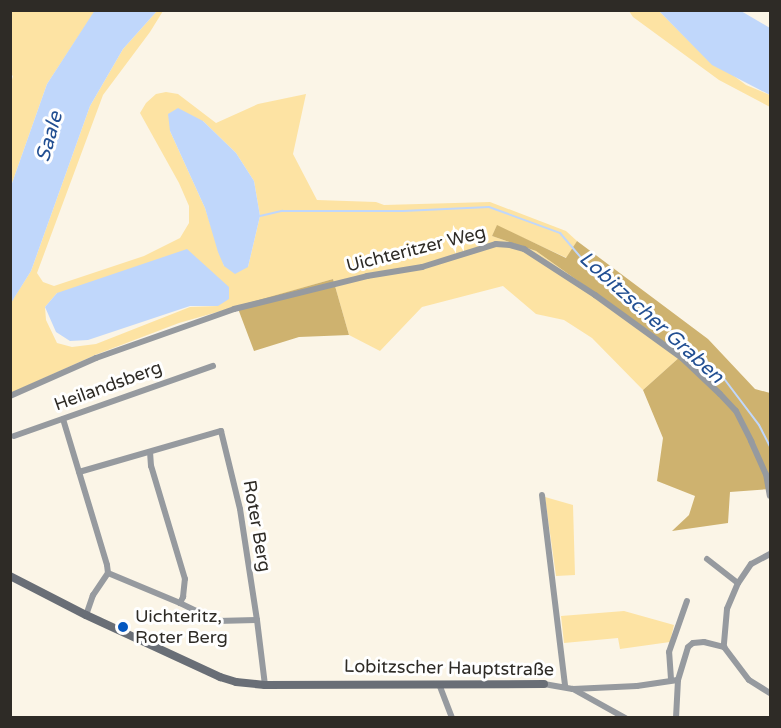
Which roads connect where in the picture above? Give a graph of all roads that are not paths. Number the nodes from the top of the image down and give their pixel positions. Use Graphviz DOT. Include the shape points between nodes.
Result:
graph roads {
  1 [pos="213,366"];
  2 [pos="10,396"];
  3 [pos="63,419"];
  4 [pos="14,436"];
  5 [pos="150,452"];
  6 [pos="79,472"];
  7 [pos="542,495"];
  8 [pos="771,496"];
  9 [pos="771,554"];
  10 [pos="707,559"];
  11 [pos="108,573"];
  12 [pos="10,576"];
  13 [pos="738,583"];
  14 [pos="687,601"];
  15 [pos="180,603"];
  16 [pos="86,615"];
  17 [pos="257,620"];
  18 [pos="724,647"];
  19 [pos="675,680"];
  20 [pos="439,684"];
  21 [pos="543,684"];
  22 [pos="265,685"];
  23 [pos="562,686"];
  24 [pos="573,689"];
  25 [pos="771,693"];
  26 [pos="452,717"];
  27 [pos="626,717"];
  28 [pos="676,717"];
  1 -- 3 [label="street, Heilandsberg"];
  2 -- 8 [label="street, Uichteritzer Weg" via="96,358 234,309 367,276 422,267 496,244 510,245 524,249 595,295 682,358 720,394 736,411 751,441"];
  3 -- 4 [label="street, Heilandsberg"];
  3 -- 6 [label="street"];
  5 -- 6 [label="street, Roter Berg"];
  5 -- 15 [label="street" via="185,579"];
  5 -- 17 [label="street, Roter Berg" via="221,431 240,509"];
  6 -- 11 [label="street"];
  7 -- 23 [label="street"];
  9 -- 13 [label="street" via="751,564"];
  10 -- 13 [label="street"];
  11 -- 15 [label="street"];
  11 -- 16 [label="street" via="93,595"];
  12 -- 16 [label="street, Lobitzscher Hauptstraße"];
  13 -- 18 [label="street" via="727,609"];
  14 -- 19 [label="street" via="669,652"];
  15 -- 17 [label="street" via="217,621"];
  16 -- 22 [label="street, Lobitzscher Hauptstraße" via="220,677"];
  17 -- 22 [label="street"];
  18 -- 19 [label="street" via="693,643"];
  18 -- 25 [label="street" via="749,680"];
  19 -- 24 [label="street"];
  19 -- 28 [label="street"];
  20 -- 21 [label="street, Lobitzscher Hauptstraße"];
  20 -- 22 [label="street, Lobitzscher Hauptstraße"];
  20 -- 26 [label="street"];
  21 -- 23 [label="street, Lobitzscher Hauptstraße"];
  23 -- 24 [label="street, Lobitzscher Hauptstraße"];
  24 -- 27 [label="street, Lobitzscher Hauptstraße"];
}
